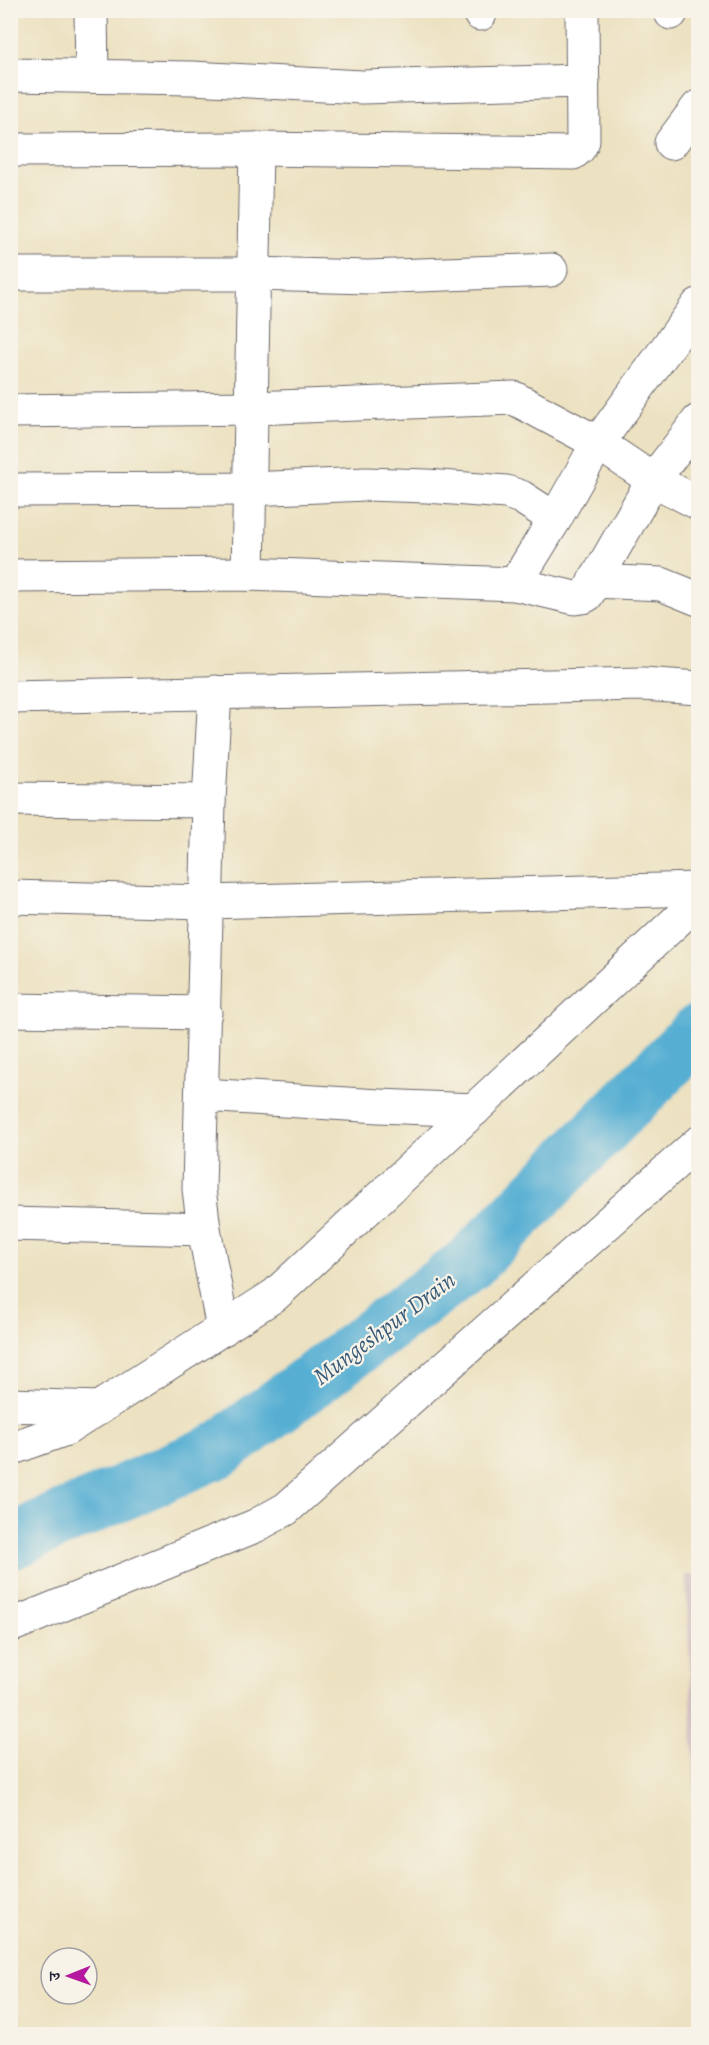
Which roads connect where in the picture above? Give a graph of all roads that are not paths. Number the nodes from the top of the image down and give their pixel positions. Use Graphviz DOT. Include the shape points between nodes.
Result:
graph roads {
  1 [pos="91,10"];
  2 [pos="582,10"];
  3 [pos="10,75"];
  4 [pos="92,76"];
  5 [pos="583,81"];
  6 [pos="699,107"];
  7 [pos="671,143"];
  8 [pos="256,148"];
  9 [pos="10,150"];
  10 [pos="551,270"];
  11 [pos="10,274"];
  12 [pos="254,274"];
  13 [pos="699,306"];
  14 [pos="252,408"];
  15 [pos="10,411"];
  16 [pos="699,421"];
  17 [pos="598,443"];
  18 [pos="653,480"];
  19 [pos="249,489"];
  20 [pos="10,490"];
  21 [pos="699,503"];
  22 [pos="555,519"];
  23 [pos="248,574"];
  24 [pos="10,576"];
  25 [pos="594,581"];
  26 [pos="515,585"];
  27 [pos="699,599"];
  28 [pos="699,688"];
  29 [pos="215,692"];
  30 [pos="10,697"];
  31 [pos="10,799"];
  32 [pos="209,801"];
  33 [pos="699,889"];
  34 [pos="10,897"];
  35 [pos="699,901"];
  36 [pos="206,902"];
  37 [pos="10,1010"];
  38 [pos="205,1013"];
  39 [pos="203,1095"];
  40 [pos="474,1110"];
  41 [pos="699,1143"];
  42 [pos="10,1224"];
  43 [pos="204,1229"];
  44 [pos="223,1329"];
  45 [pos="10,1405"];
  46 [pos="99,1408"];
  47 [pos="10,1449"];
  48 [pos="10,1626"];
  1 -- 4 [label="street"];
  2 -- 5 [label="street"];
  3 -- 4 [label="street"];
  4 -- 5 [label="street" via="362,87"];
  5 -- 8 [label="street" via="583,141 573,153"];
  6 -- 7 [label="street"];
  8 -- 9 [label="street"];
  8 -- 12 [label="street"];
  10 -- 12 [label="street" via="369,277"];
  11 -- 12 [label="street"];
  12 -- 14 [label="street"];
  13 -- 17 [label="street"];
  14 -- 15 [label="street"];
  14 -- 17 [label="street" via="514,398"];
  14 -- 19 [label="street"];
  16 -- 18 [label="street"];
  17 -- 18 [label="street"];
  17 -- 22 [label="street"];
  18 -- 21 [label="street"];
  18 -- 25 [label="street"];
  19 -- 20 [label="street"];
  19 -- 22 [label="street" via="366,484 506,492"];
  19 -- 23 [label="street"];
  22 -- 26 [label="street"];
  23 -- 24 [label="street"];
  23 -- 26 [label="street"];
  25 -- 26 [label="street" via="587,595 575,598"];
  25 -- 27 [label="street" via="661,584"];
  28 -- 29 [label="street" via="643,684"];
  29 -- 30 [label="street"];
  29 -- 32 [label="street"];
  31 -- 32 [label="street"];
  32 -- 36 [label="street"];
  33 -- 36 [label="street"];
  34 -- 36 [label="street"];
  35 -- 40 [label="street"];
  36 -- 38 [label="street"];
  37 -- 38 [label="street"];
  38 -- 39 [label="street"];
  39 -- 40 [label="street"];
  39 -- 43 [label="street" via="200,1189"];
  40 -- 44 [label="street" via="275,1295"];
  41 -- 48 [label="street" via="286,1509 255,1526"];
  42 -- 43 [label="street"];
  43 -- 44 [label="street"];
  44 -- 46 [label="street"];
  45 -- 46 [label="street"];
  46 -- 47 [label="street" via="66,1429"];
}
